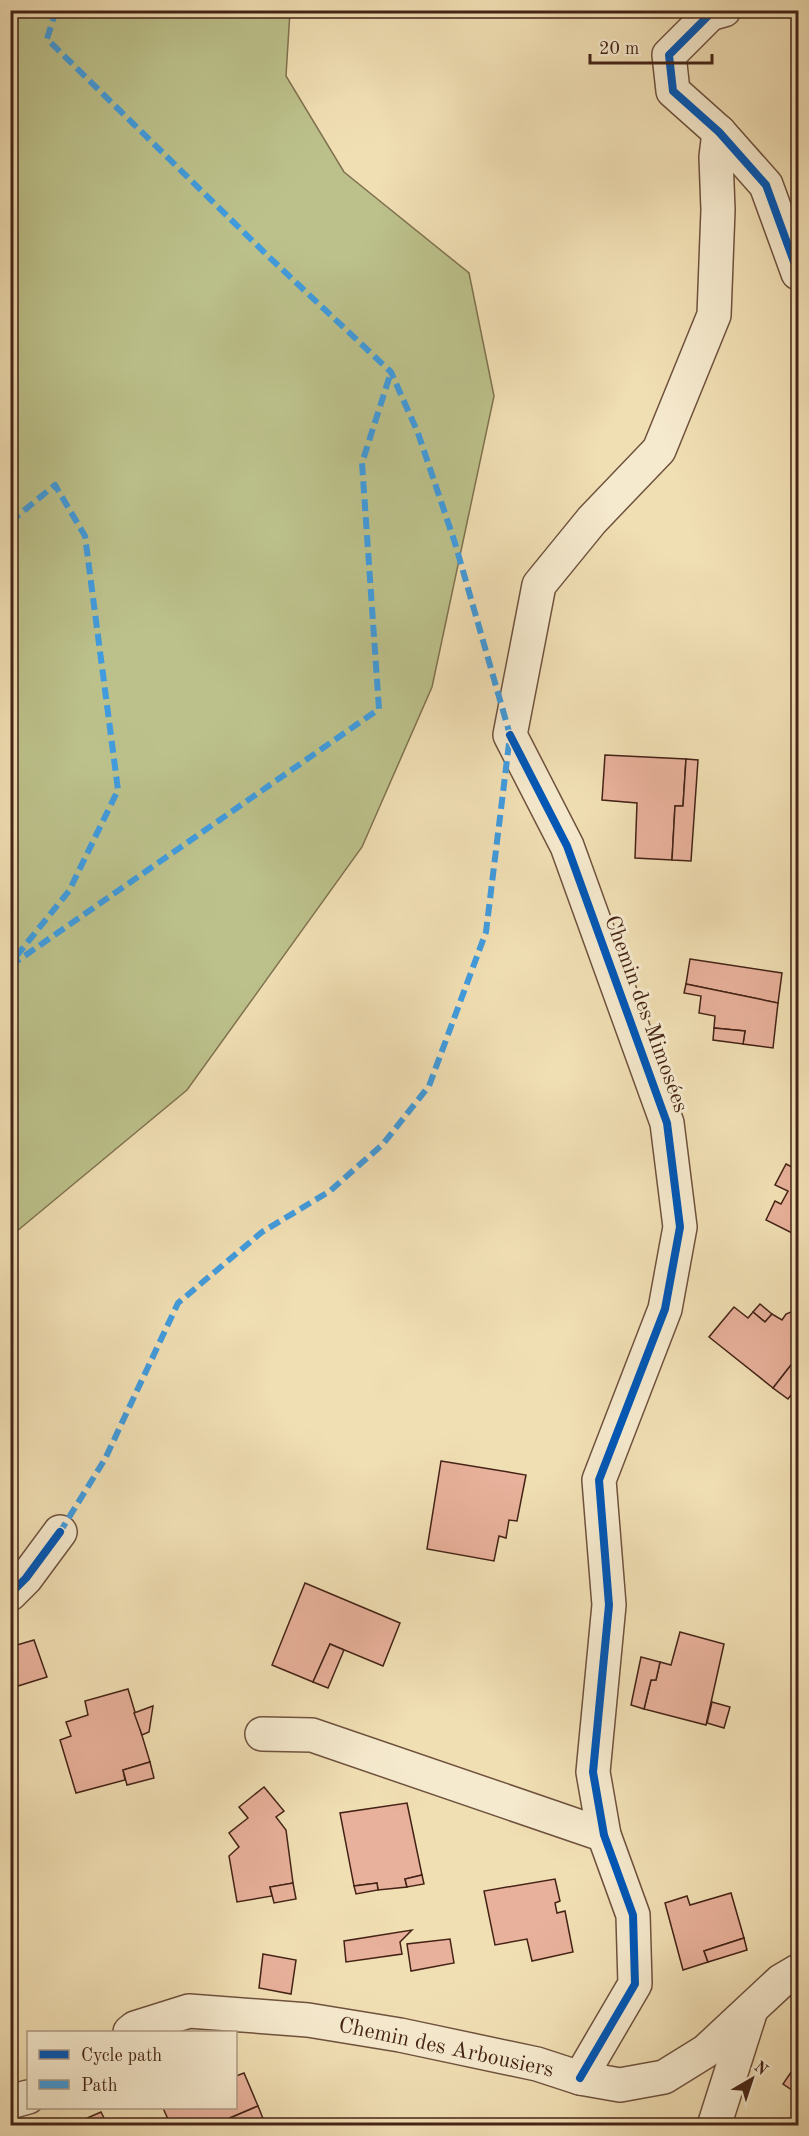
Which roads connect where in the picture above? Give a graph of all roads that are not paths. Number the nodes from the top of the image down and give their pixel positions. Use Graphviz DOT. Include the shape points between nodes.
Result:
graph roads {
  1 [pos="724,10"];
  2 [pos="719,132"];
  3 [pos="798,273"];
  4 [pos="60,1532"];
  5 [pos="10,1594"];
  6 [pos="262,1734"];
  7 [pos="604,1835"];
  8 [pos="798,1971"];
  9 [pos="750,2011"];
  10 [pos="131,2031"];
  11 [pos="580,2078"];
  12 [pos="27,2097"];
  13 [pos="10,2102"];
  14 [pos="714,2126"];
  1 -- 2 [label="street" via="710,14 669,55 673,91"];
  2 -- 3 [label="street" via="766,185"];
  2 -- 7 [label="street, Chemin des Mimosées" via="714,315 659,450 592,520 539,585 510,735 567,846 668,1123 680,1227 665,1309 599,1480 609,1605 593,1772"];
  4 -- 5 [label="street"];
  6 -- 7 [label="street" via="312,1735"];
  7 -- 11 [label="street, Chemin des Mimosées" via="633,1915 635,1984"];
  8 -- 9 [label="street, Chemin des Arbousiers"];
  9 -- 11 [label="street, Chemin des Arbousiers" via="706,2051 664,2077 620,2085"];
  9 -- 14 [label="street"];
  10 -- 11 [label="street, Chemin des Arbousiers" via="189,2011 308,2020 411,2037 537,2064"];
  12 -- 13 [label="street"];
}
